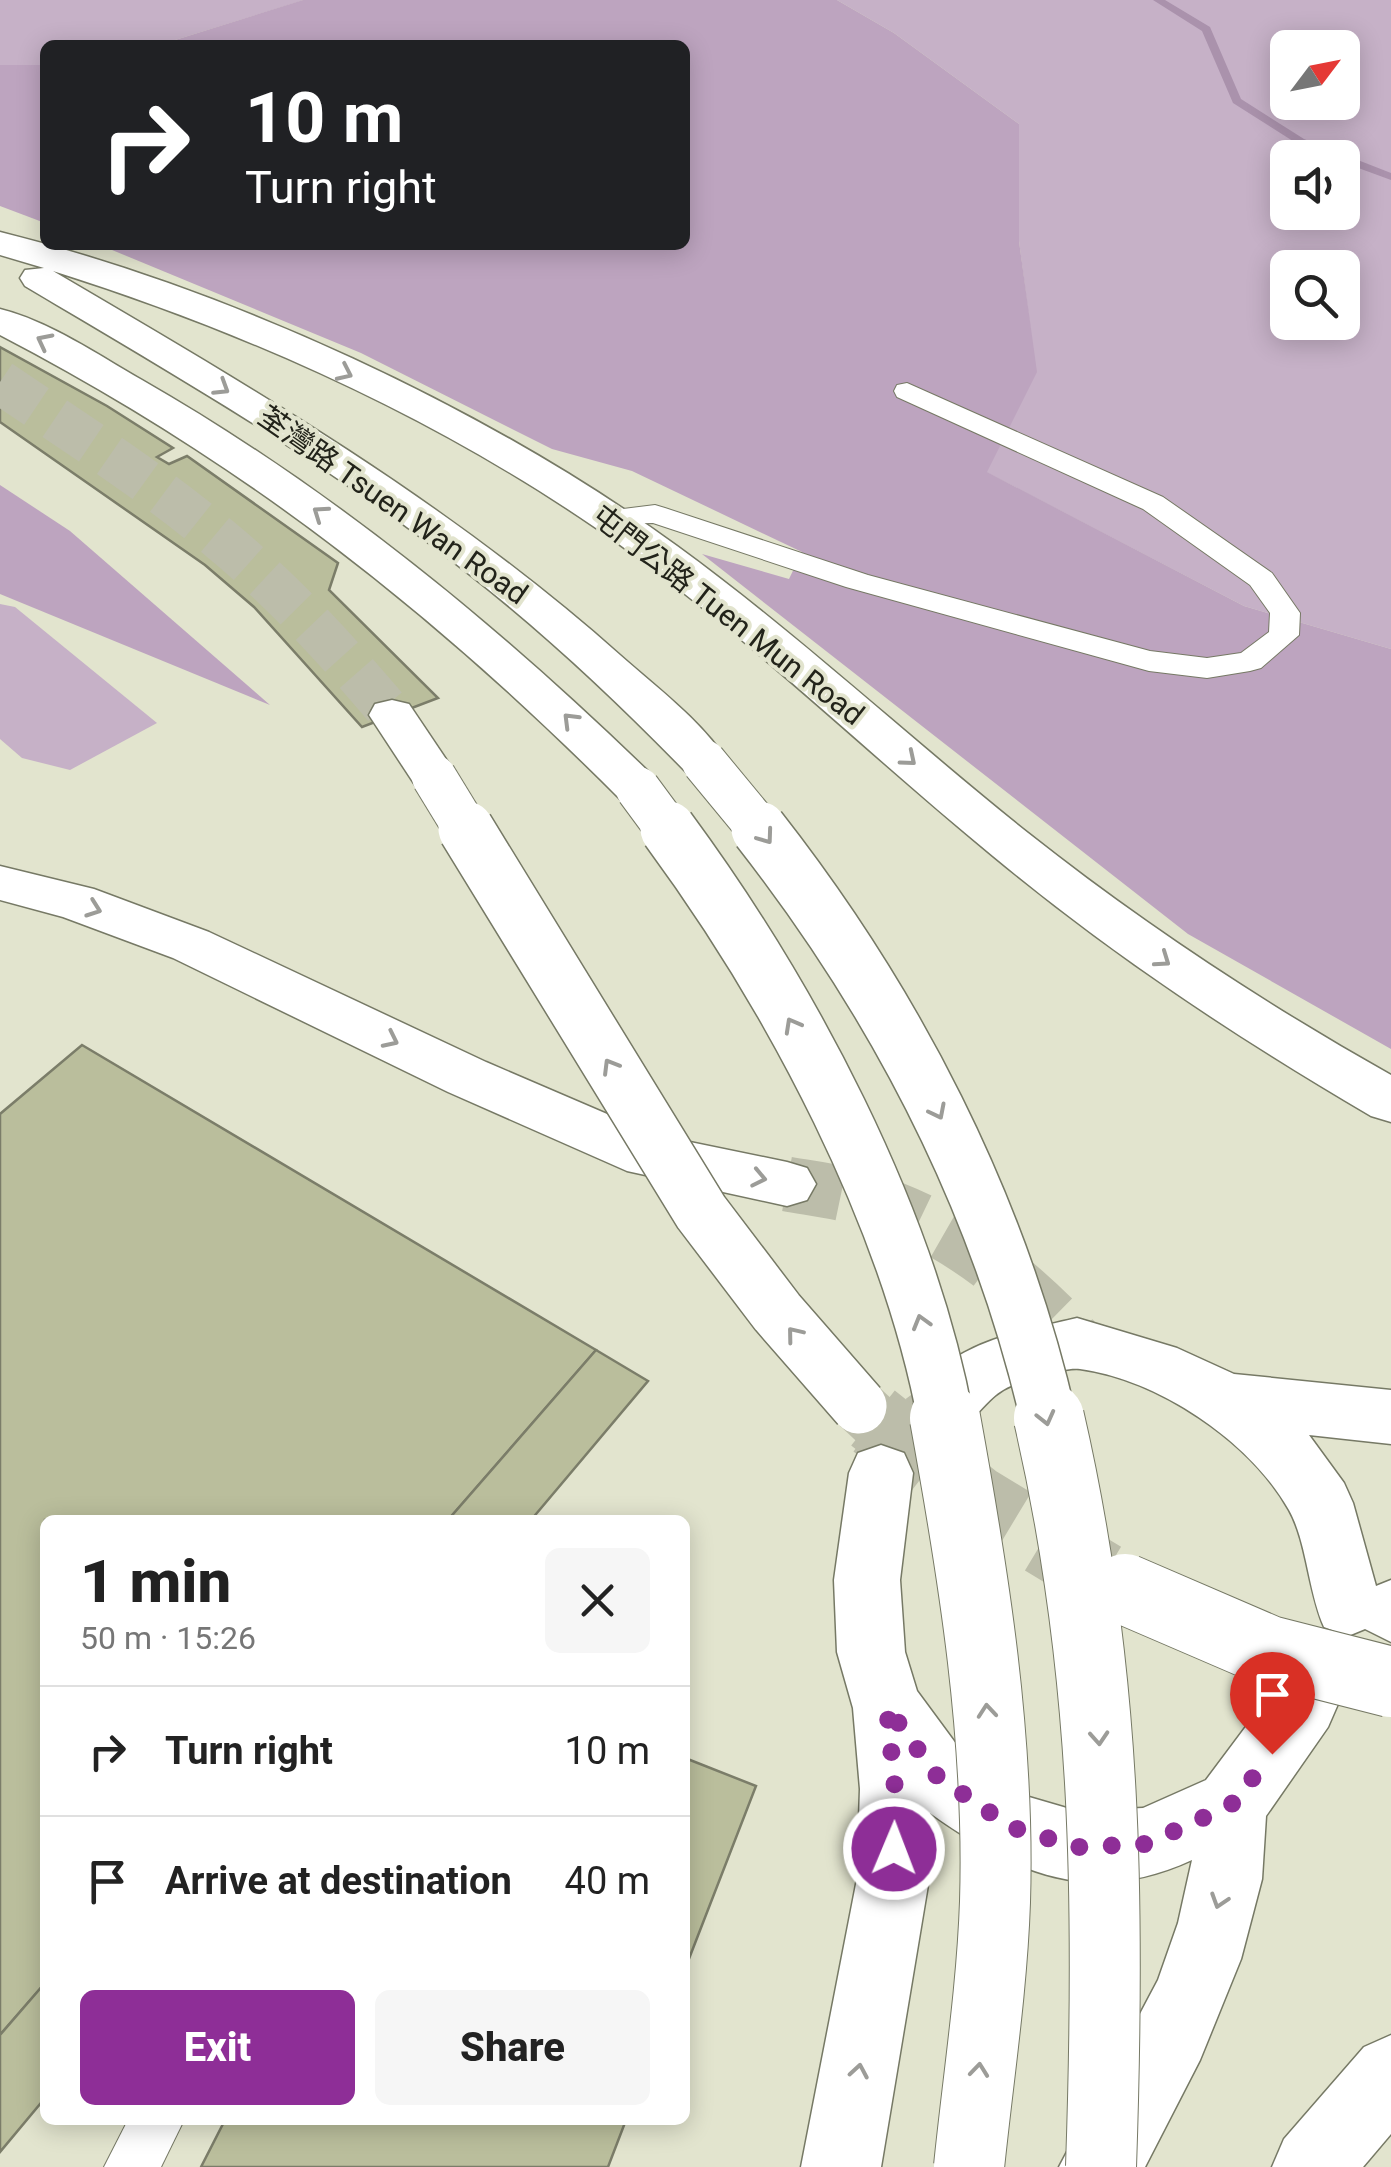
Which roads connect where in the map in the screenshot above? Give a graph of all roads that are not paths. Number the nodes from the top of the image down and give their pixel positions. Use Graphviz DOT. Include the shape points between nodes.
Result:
graph roads {
  1 [pos="0,244"];
  2 [pos="0,257"];
  3 [pos="0,320"];
  4 [pos="907,392"];
  5 [pos="610,518"];
  6 [pos="392,715"];
  7 [pos="0,883"];
  8 [pos="1391,1101"];
  9 [pos="787,1184"];
  10 [pos="1227,1400"];
  11 [pos="946,1404"];
  12 [pos="859,1406"];
  13 [pos="1391,1417"];
  14 [pos="880,1473"];
  15 [pos="1125,1589"];
  16 [pos="1376,1609"];
  17 [pos="1391,1682"];
  18 [pos="1304,1704"];
  19 [pos="887,1707"];
  20 [pos="1231,1805"];
  21 [pos="1391,2074"];
  22 [pos="154,2125"];
  23 [pos="131,2167"];
  24 [pos="842,2167"];
  25 [pos="970,2167"];
  26 [pos="1100,2167"];
  27 [pos="1312,2167"];
  1 -- 5 [label="main road, 屯門公路 Tuen Mun Road, one-way" via="195,309 339,370 486,444"];
  2 -- 26 [label="main road, 荃灣路 Tsuen Wan Road, one-way, bridge" via="202,374 446,534 590,651 704,762 791,872 915,1068 970,1181 1023,1330 1066,1508 1094,1680 1107,1928"];
  25 -- 3 [label="main road, 荃灣路 Tsuen Wan Road, one-way, bridge" via="995,1904 993,1784 974,1577 940,1390 900,1255 819,1073 714,892 638,789 526,677 392,565 270,478 75,357"];
  4 -- 5 [label="lane" via="1153,503 1261,579 1284,612 1284,635 1250,661 1207,668 1149,661 856,581 655,514"];
  5 -- 8 [label="main road, 屯門公路 Tuen Mun Road, one-way" via="744,620 1110,923 1246,1017"];
  12 -- 6 [label="main road, one-way, bridge" via="757,1289 702,1212"];
  7 -- 9 [label="main road, one-way" via="76,902 191,945 647,1155"];
  10 -- 11 [label="main road" via="1156,1366 1077,1343 991,1365"];
  10 -- 13 [label="main road"];
  10 -- 16 [label="main road" via="1285,1452 1321,1503"];
  14 -- 19 [label="main road" via="867,1580 871,1652"];
  15 -- 17 [label="main road, bridge" via="1269,1651"];
  18 -- 20 [label="main road"];
  19 -- 20 [label="main road" via="937,1776 1011,1827 1077,1847 1146,1844"];
  24 -- 19 [label="main road, one-way" via="893,1879 895,1789"];
  20 -- 26 [label="main road, one-way" via="1224,1888 1185,2002 1130,2122"];
  21 -- 27 [label="main road"];
  22 -- 23 [label="lane"];
}
